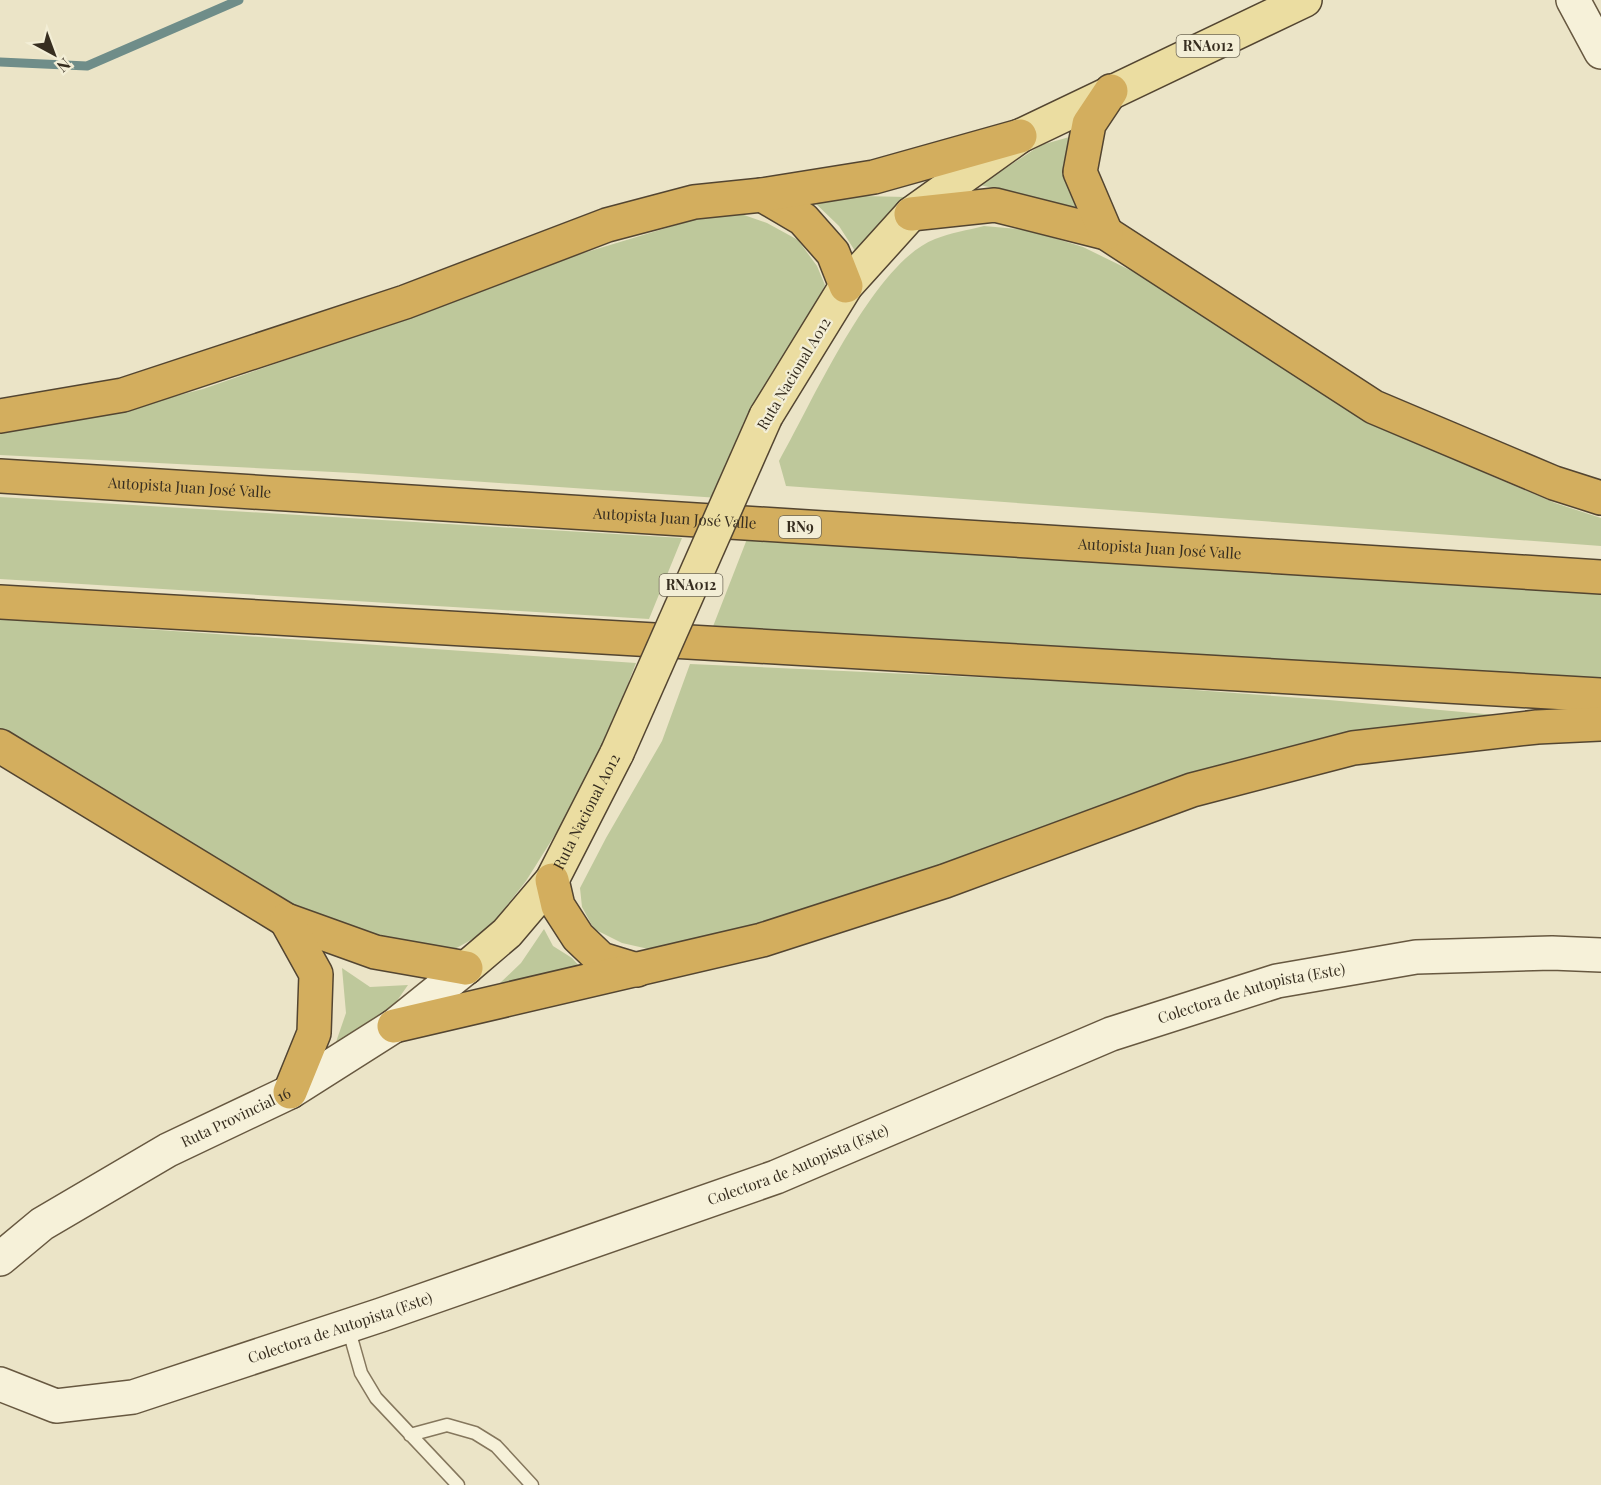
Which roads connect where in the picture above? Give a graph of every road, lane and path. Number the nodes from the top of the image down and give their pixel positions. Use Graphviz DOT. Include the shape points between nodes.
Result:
graph roads {
  1 [pos="1305,0"];
  2 [pos="1573,0"];
  3 [pos="1601,52"];
  4 [pos="1111,92"];
  5 [pos="1020,136"];
  6 [pos="762,195"];
  7 [pos="911,214"];
  8 [pos="1106,233"];
  9 [pos="846,286"];
  10 [pos="0,416"];
  11 [pos="0,477"];
  12 [pos="1601,498"];
  13 [pos="1601,577"];
  14 [pos="0,602"];
  15 [pos="1601,695"];
  16 [pos="1601,724"];
  17 [pos="0,746"];
  18 [pos="552,880"];
  19 [pos="286,920"];
  20 [pos="1601,955"];
  21 [pos="466,968"];
  22 [pos="638,970"];
  23 [pos="394,1026"];
  24 [pos="290,1092"];
  25 [pos="0,1259"];
  26 [pos="348,1326"];
  27 [pos="0,1384"];
  28 [pos="410,1435"];
  29 [pos="458,1485"];
  30 [pos="532,1485"];
  1 -- 4 [label="main road, Ruta Nacional A012 / RNA012"];
  2 -- 3 [label="main road"];
  4 -- 5 [label="main road, Ruta Nacional A012 / RNA012"];
  4 -- 8 [label="highway" via="1089,124 1080,172"];
  5 -- 6 [label="highway" via="874,177"];
  5 -- 7 [label="main road, Ruta Nacional A012 / RNA012"];
  6 -- 9 [label="highway" via="803,219 833,253"];
  6 -- 10 [label="highway" via="694,202 607,225 405,302 123,395"];
  7 -- 8 [label="highway" via="995,205"];
  7 -- 9 [label="main road, Ruta Nacional A012 / RNA012"];
  8 -- 12 [label="highway" via="1374,407 1554,483"];
  9 -- 18 [label="main road, Ruta Nacional A012 / RNA012, bridge" via="766,416 616,753"];
  11 -- 13 [label="highway, Autopista Juan José Valle / RN9"];
  14 -- 15 [label="highway"];
  16 -- 22 [label="highway" via="1537,727 1353,748 1191,790 945,881 762,940"];
  17 -- 19 [label="highway"];
  18 -- 21 [label="main road, Ruta Nacional A012 / RNA012" via="507,933"];
  18 -- 22 [label="highway" via="558,906 578,937 601,959"];
  19 -- 21 [label="highway" via="375,952"];
  19 -- 24 [label="highway" via="316,975 314,1034"];
  20 -- 26 [label="main road, Colectora de Autopista (Este)" via="1416,957 1277,981 1111,1034 776,1177"];
  21 -- 23 [label="main road, Ruta Provincial 16"];
  22 -- 23 [label="highway"];
  23 -- 24 [label="main road, Ruta Provincial 16"];
  24 -- 25 [label="main road, Ruta Provincial 16" via="168,1150 42,1224"];
  26 -- 27 [label="main road, Colectora de Autopista (Este)" via="133,1397 56,1406"];
  26 -- 28 [label="lane" via="361,1373 376,1398"];
  28 -- 29 [label="lane"];
  28 -- 30 [label="lane" via="447,1425 475,1432 496,1446"];
}
